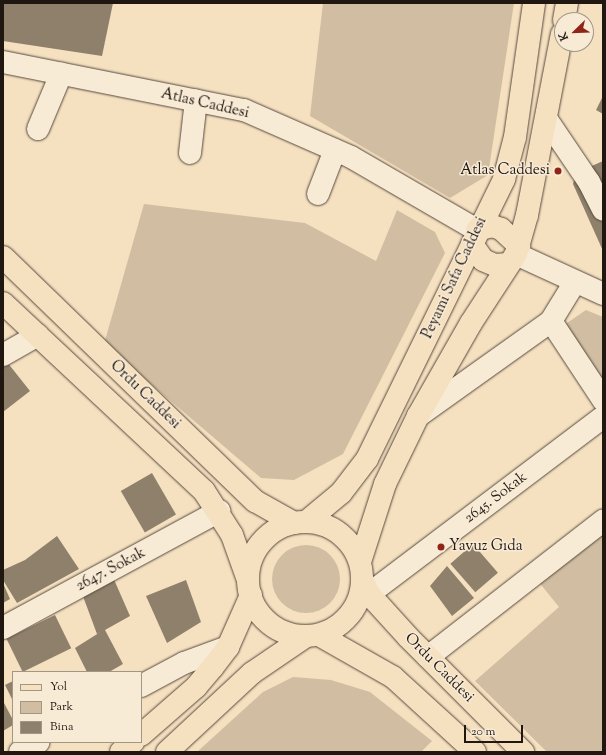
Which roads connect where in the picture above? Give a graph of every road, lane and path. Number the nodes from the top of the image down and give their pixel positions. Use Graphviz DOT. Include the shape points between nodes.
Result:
graph roads {
  1 [pos="534,3"];
  2 [pos="559,52"];
  3 [pos="3,62"];
  4 [pos="61,74"];
  5 [pos="196,100"];
  6 [pos="547,120"];
  7 [pos="38,129"];
  8 [pos="335,150"];
  9 [pos="190,153"];
  10 [pos="318,194"];
  11 [pos="603,210"];
  12 [pos="475,237"];
  13 [pos="515,255"];
  14 [pos="3,257"];
  15 [pos="575,282"];
  16 [pos="603,294"];
  17 [pos="3,303"];
  18 [pos="550,322"];
  19 [pos="38,335"];
  20 [pos="3,355"];
  21 [pos="603,400"];
  22 [pos="418,416"];
  23 [pos="603,417"];
  24 [pos="219,511"];
  25 [pos="603,521"];
  26 [pos="300,523"];
  27 [pos="364,578"];
  28 [pos="250,588"];
  29 [pos="3,628"];
  30 [pos="312,636"];
  31 [pos="228,647"];
  32 [pos="428,657"];
  33 [pos="142,685"];
  34 [pos="142,734"];
  35 [pos="36,743"];
  36 [pos="132,743"];
  37 [pos="20,752"];
  38 [pos="121,752"];
  39 [pos="167,752"];
  40 [pos="475,752"];
  41 [pos="523,752"];
  1 -- 12 [label="main road, Peyami Safa Caddesi" via="515,138 504,179"];
  2 -- 6 [label="main road, Peyami Safa Caddesi"];
  3 -- 4 [label="street, Atlas Caddesi"];
  4 -- 5 [label="street, Atlas Caddesi"];
  4 -- 7 [label="street"];
  5 -- 8 [label="street, Atlas Caddesi" via="244,110"];
  5 -- 9 [label="street"];
  6 -- 11 [label="street" via="589,182"];
  6 -- 13 [label="main road, Peyami Safa Caddesi"];
  8 -- 10 [label="street"];
  8 -- 12 [label="street, Atlas Caddesi"];
  12 -- 13 [label="main road" via="483,260 495,265"];
  12 -- 13 [label="main road" via="492,226 501,228"];
  12 -- 26 [label="main road, Peyami Safa Caddesi" via="459,275 366,459 341,493"];
  13 -- 15 [label="street"];
  13 -- 22 [label="main road, Peyami Safa Caddesi"];
  14 -- 26 [label="main road, Ordu Caddesi" via="256,501"];
  15 -- 16 [label="street"];
  15 -- 18 [label="street"];
  17 -- 19 [label="main road, Ordu Caddesi"];
  18 -- 21 [label="street"];
  18 -- 22 [label="street"];
  19 -- 20 [label="street"];
  19 -- 24 [label="main road, Ordu Caddesi" via="204,491"];
  22 -- 27 [label="main road, Peyami Safa Caddesi" via="385,484 363,543"];
  23 -- 27 [label="street, 2645. Sokak"];
  24 -- 28 [label="main road, Ordu Caddesi"];
  24 -- 29 [label="street, 2647. Sokak"];
  25 -- 32 [label="street"];
  26 -- 27 [label="main road" via="324,525 339,534 352,546"];
  26 -- 28 [label="main road" via="276,531 261,544 252,561"];
  27 -- 30 [label="main road" via="359,598 350,615 336,628"];
  27 -- 32 [label="main road, Ordu Caddesi"];
  28 -- 30 [label="main road" via="258,612 271,625 287,633"];
  28 -- 31 [label="main road"];
  30 -- 39 [label="main road" via="252,673"];
  30 -- 40 [label="main road" via="393,677"];
  31 -- 33 [label="street" via="184,663"];
  31 -- 34 [label="main road" via="196,687"];
  32 -- 41 [label="main road, Ordu Caddesi"];
  35 -- 37 [label="street"];
  36 -- 38 [label="main road"];
}
